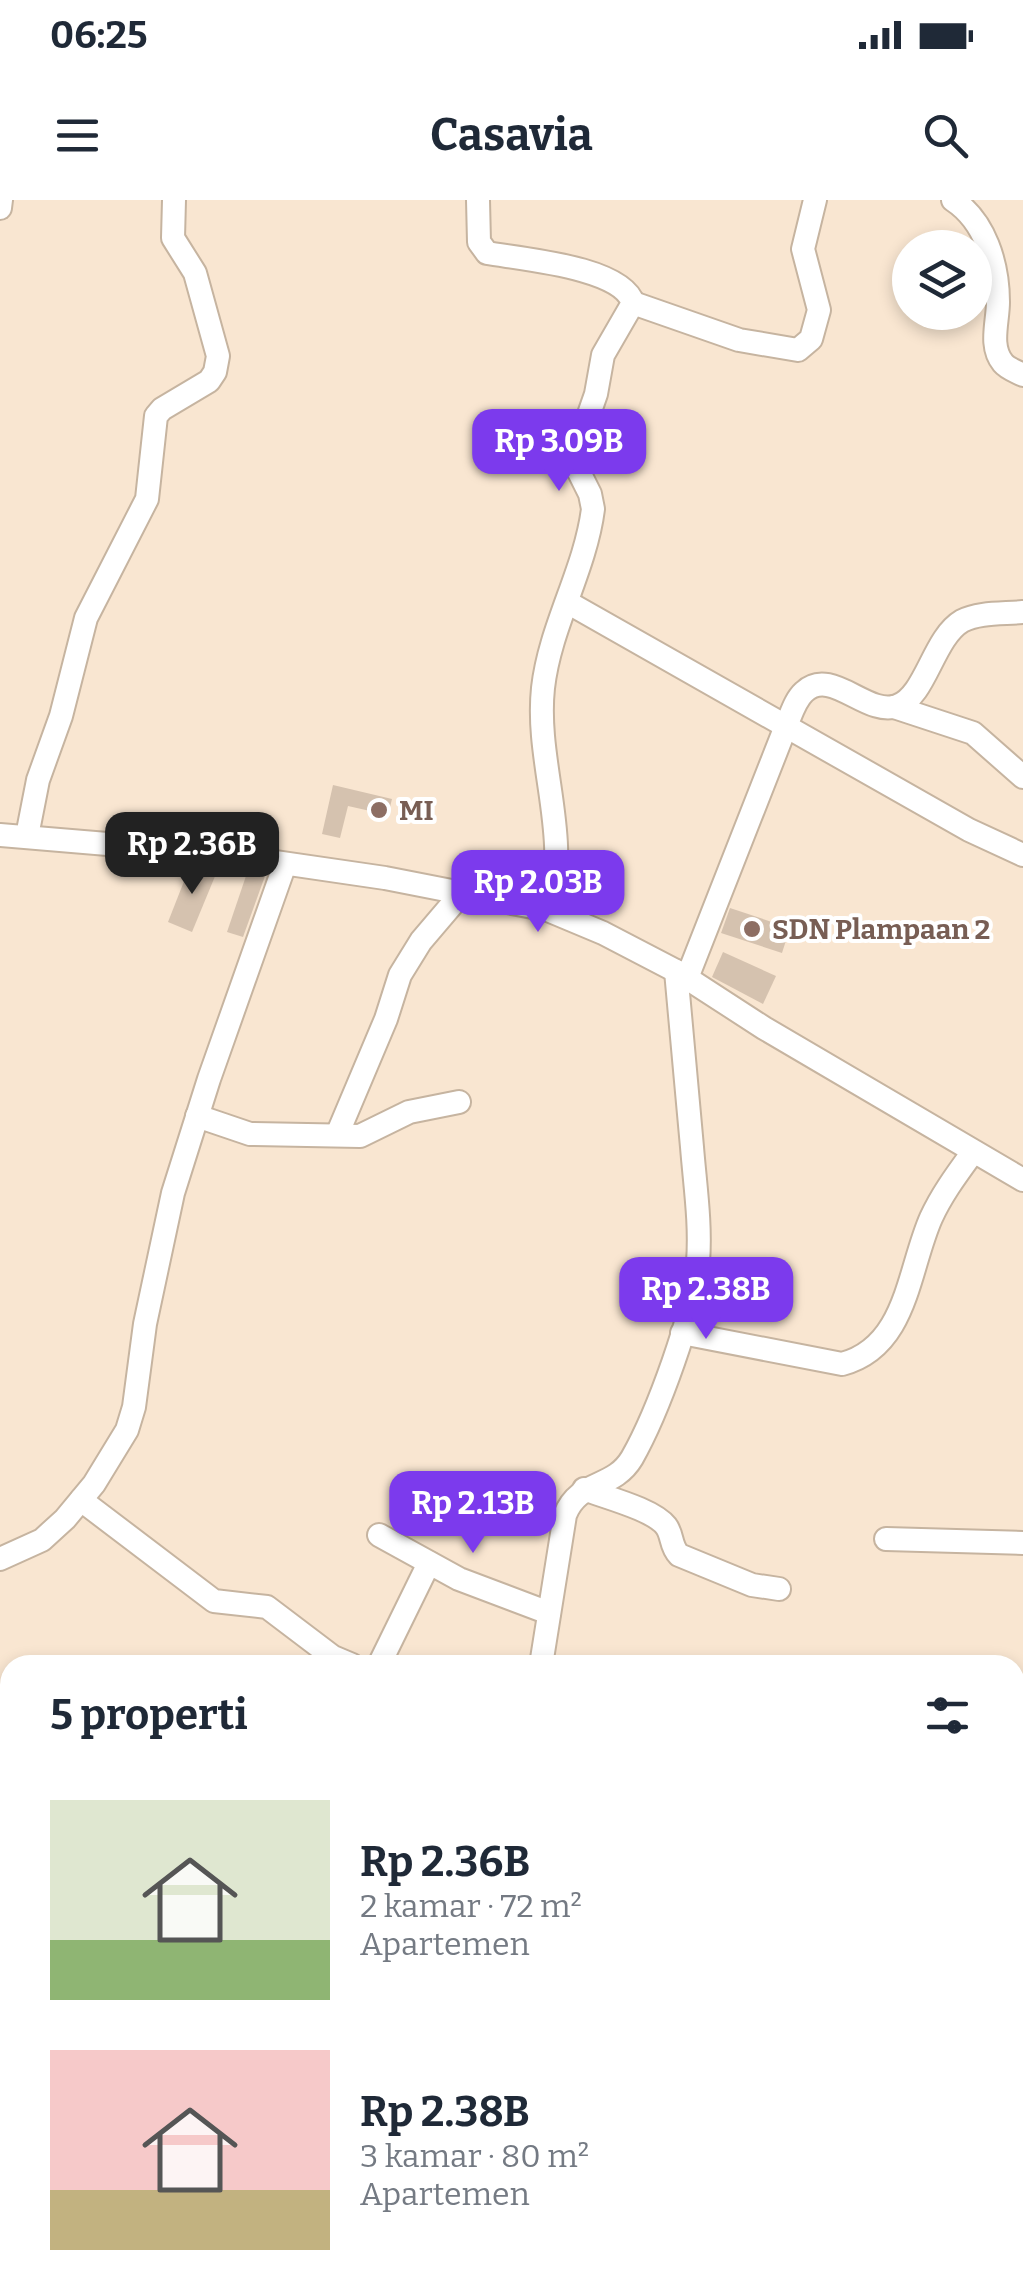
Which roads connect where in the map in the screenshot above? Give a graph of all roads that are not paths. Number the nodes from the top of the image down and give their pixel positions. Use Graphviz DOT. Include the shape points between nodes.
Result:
graph roads {
  1 [pos="0,200"];
  2 [pos="174,200"];
  3 [pos="478,200"];
  4 [pos="815,200"];
  5 [pos="966,204"];
  6 [pos="0,208"];
  7 [pos="634,302"];
  8 [pos="1023,374"];
  9 [pos="567,602"];
  10 [pos="1023,612"];
  11 [pos="894,707"];
  12 [pos="786,726"];
  13 [pos="1023,777"];
  14 [pos="0,835"];
  15 [pos="27,836"];
  16 [pos="1023,855"];
  17 [pos="285,864"];
  18 [pos="461,894"];
  19 [pos="548,910"];
  20 [pos="681,975"];
  21 [pos="459,1102"];
  22 [pos="198,1116"];
  23 [pos="337,1135"];
  24 [pos="973,1152"];
  25 [pos="1023,1180"];
  26 [pos="682,1333"];
  27 [pos="584,1488"];
  28 [pos="81,1500"];
  29 [pos="379,1535"];
  30 [pos="886,1539"];
  31 [pos="1023,1543"];
  32 [pos="0,1559"];
  33 [pos="429,1563"];
  34 [pos="779,1589"];
  35 [pos="549,1613"];
  36 [pos="330,1655"];
  37 [pos="384,1655"];
  38 [pos="542,1655"];
  1 -- 6 [label="street"];
  2 -- 15 [label="street" via="173,238 195,273 218,363 209,381 156,416 147,499 86,618"];
  3 -- 7 [label="street" via="479,242 487,253 591,272 621,285"];
  4 -- 7 [label="street" via="803,249 819,310 810,339 798,350 739,340"];
  5 -- 8 [label="street" via="987,242 998,300 997,352"];
  7 -- 9 [label="street" via="603,355 576,449 575,468 593,509"];
  9 -- 12 [label="street"];
  9 -- 19 [label="street" via="551,646 542,710 558,856"];
  10 -- 11 [label="street" via="964,620 948,633 911,695"];
  11 -- 12 [label="street" via="814,685 801,694"];
  11 -- 13 [label="street" via="973,733"];
  12 -- 16 [label="street"];
  12 -- 20 [label="street"];
  14 -- 15 [label="street"];
  15 -- 17 [label="street"];
  17 -- 18 [label="street"];
  17 -- 22 [label="street"];
  18 -- 19 [label="street"];
  18 -- 23 [label="street" via="400,975"];
  19 -- 20 [label="street"];
  20 -- 24 [label="street"];
  20 -- 26 [label="street" via="699,1226 695,1290"];
  21 -- 23 [label="street" via="409,1112 360,1136"];
  22 -- 23 [label="street" via="250,1134"];
  22 -- 28 [label="street" via="173,1194 127,1430"];
  24 -- 25 [label="street"];
  24 -- 26 [label="street" via="929,1222 894,1323 862,1359 842,1364"];
  26 -- 27 [label="street" via="632,1457 616,1478"];
  27 -- 34 [label="street" via="666,1525 680,1555"];
  27 -- 35 [label="street" via="565,1515"];
  28 -- 32 [label="street" via="42,1540"];
  28 -- 36 [label="street" via="214,1601 267,1607"];
  29 -- 33 [label="street"];
  30 -- 31 [label="street"];
  33 -- 35 [label="street"];
  33 -- 37 [label="street"];
  35 -- 38 [label="street"];
}
